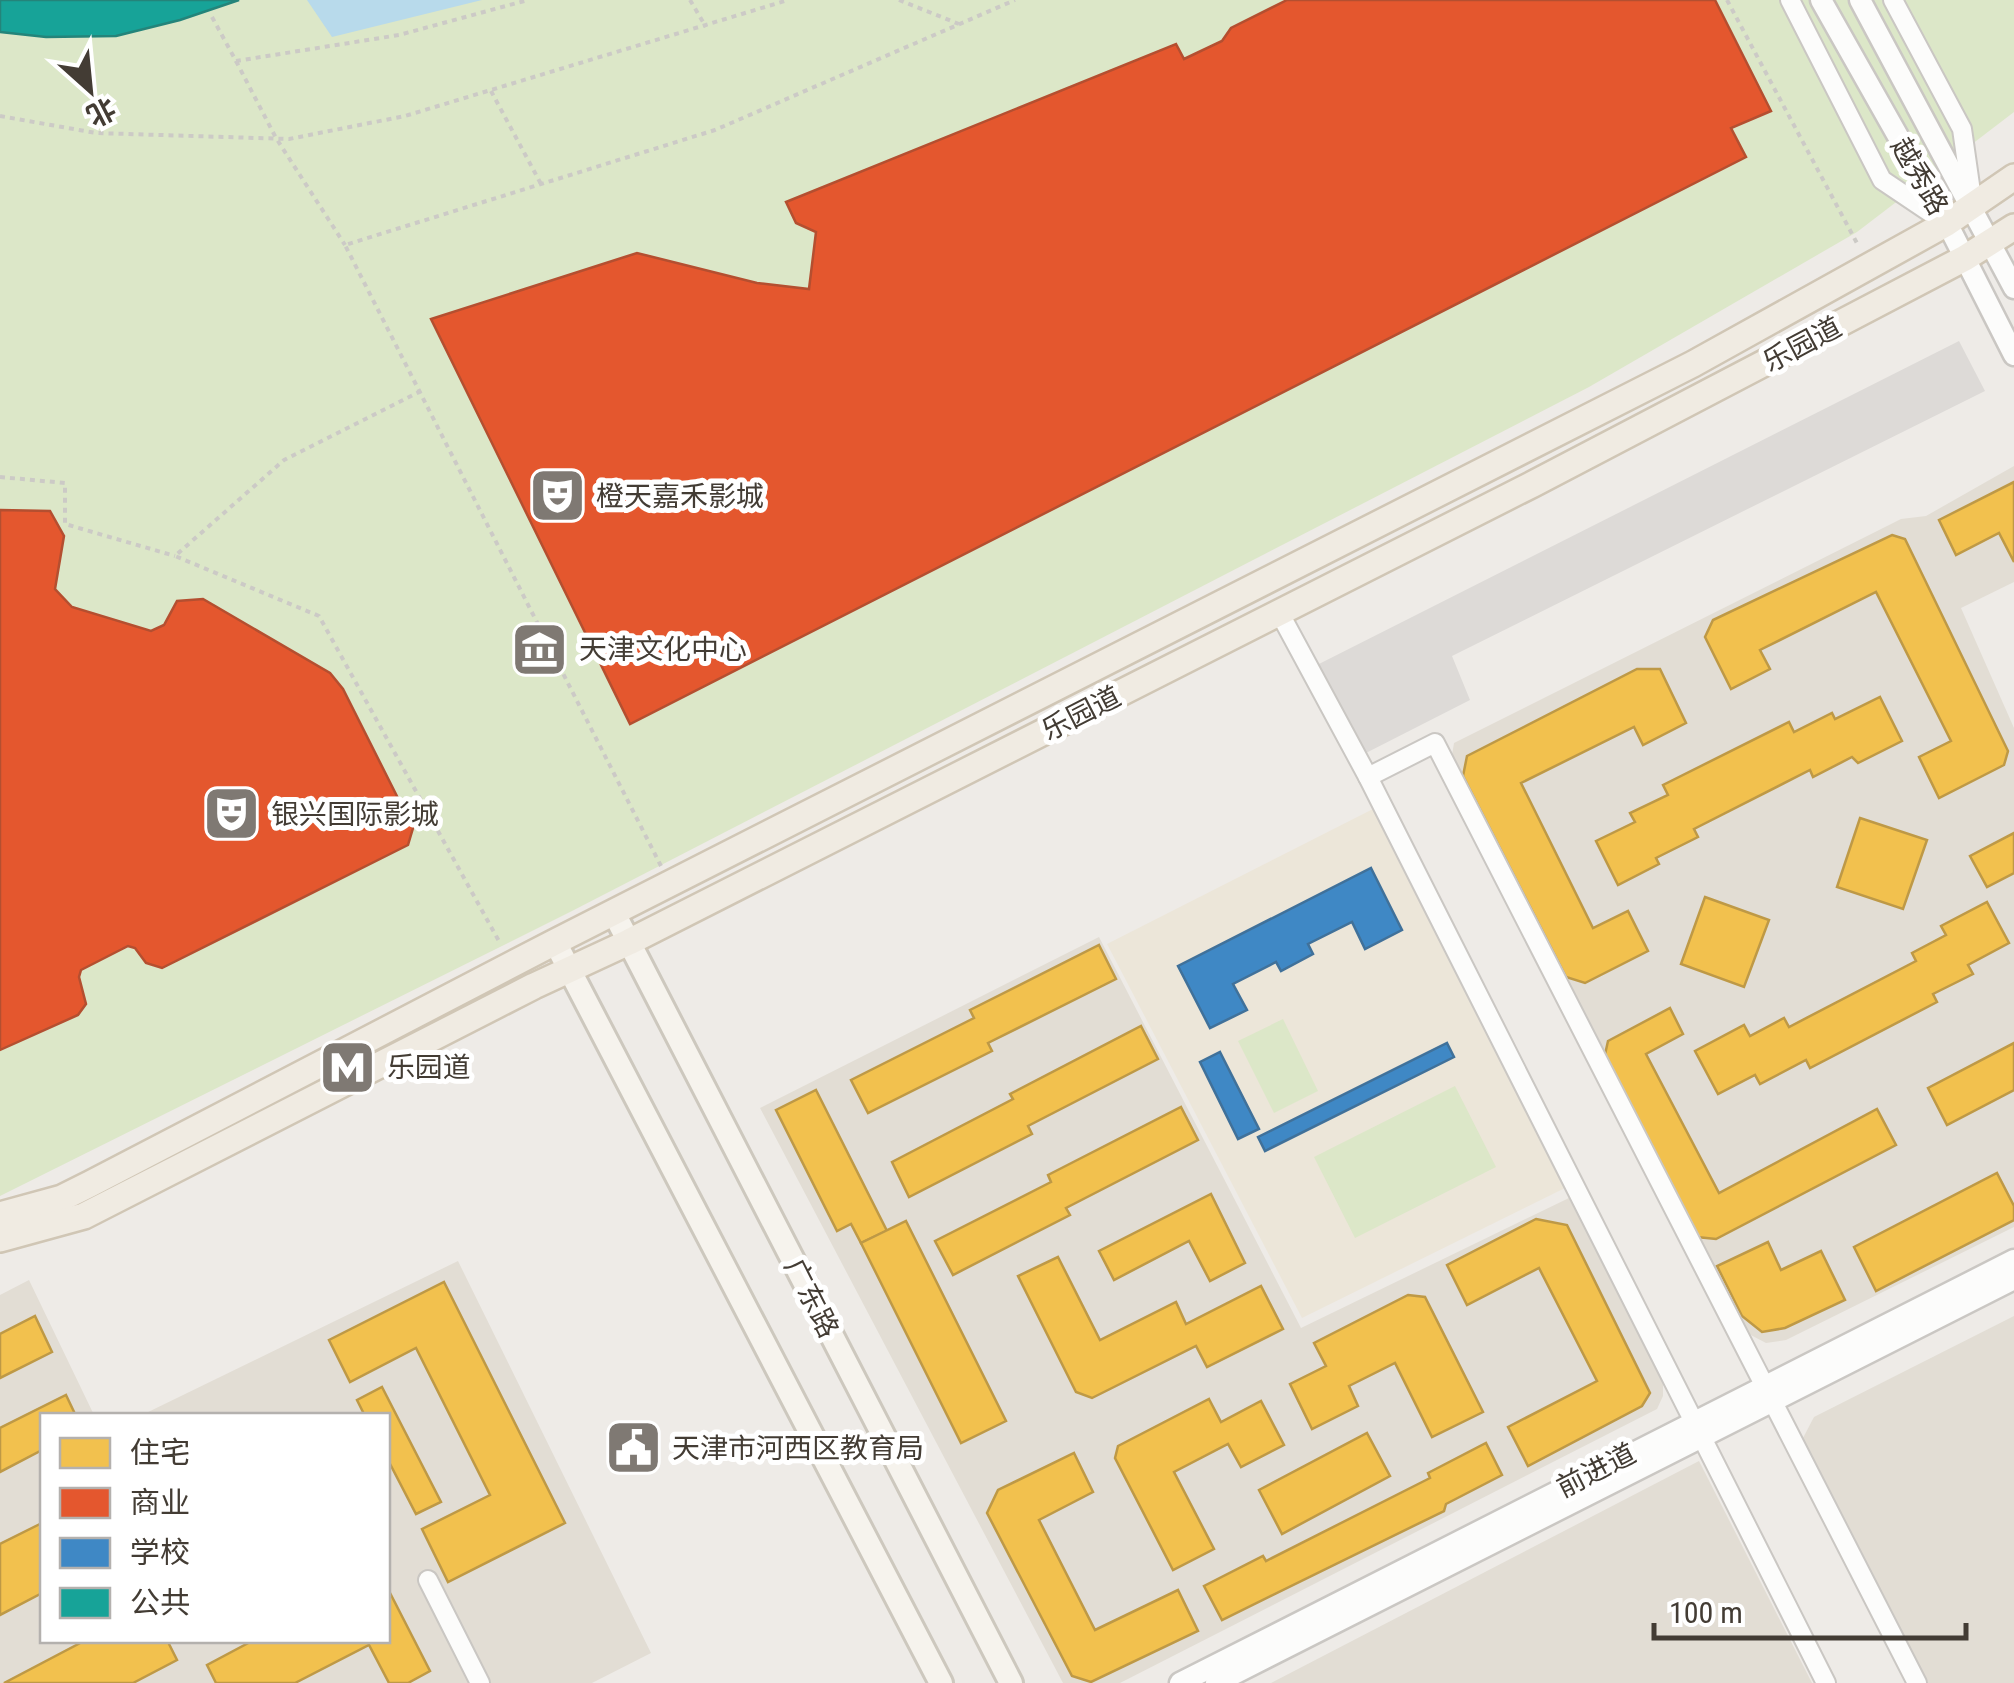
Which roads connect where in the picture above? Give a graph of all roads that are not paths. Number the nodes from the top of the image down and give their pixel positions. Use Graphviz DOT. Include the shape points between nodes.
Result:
graph roads {
  1 [pos="1790,0"];
  2 [pos="1822,0"];
  3 [pos="1860,0"];
  4 [pos="1894,0"];
  5 [pos="2014,177"];
  6 [pos="1973,207"];
  7 [pos="1947,223"];
  8 [pos="2014,227"];
  9 [pos="1991,242"];
  10 [pos="1965,258"];
  11 [pos="2014,288"];
  12 [pos="2014,355"];
  13 [pos="1264,584"];
  14 [pos="1279,612"];
  15 [pos="1368,777"];
  16 [pos="614,913"];
  17 [pos="555,942"];
  18 [pos="630,942"];
  19 [pos="570,970"];
  20 [pos="0,1215"];
  21 [pos="0,1240"];
  22 [pos="2014,1260"];
  23 [pos="2014,1280"];
  24 [pos="1767,1393"];
  25 [pos="1697,1428"];
  26 [pos="428,1580"];
  27 [pos="480,1683"];
  28 [pos="941,1683"];
  29 [pos="1011,1683"];
  30 [pos="1180,1683"];
  31 [pos="1216,1683"];
  32 [pos="1826,1683"];
  33 [pos="1917,1683"];
  1 -- 7 [label="street" via="1882,180"];
  2 -- 7 [label="street, 越秀路"];
  3 -- 6 [label="street, 越秀路"];
  4 -- 6 [label="street" via="1962,128"];
  5 -- 6 [label="main road, 乐园道"];
  6 -- 7 [label="main road, 乐园道"];
  6 -- 9 [label="street, 越秀路"];
  7 -- 10 [label="street, 越秀路"];
  7 -- 13 [label="main road, 乐园道" via="1693,364"];
  8 -- 9 [label="main road, 乐园道"];
  9 -- 10 [label="main road, 乐园道"];
  9 -- 11 [label="street, 越秀路"];
  10 -- 12 [label="street, 越秀路"];
  10 -- 14 [label="main road, 乐园道"];
  13 -- 14 [label="main road"];
  13 -- 16 [label="main road, 乐园道"];
  14 -- 15 [label="street"];
  14 -- 18 [label="main road, 乐园道"];
  15 -- 24 [label="street" via="1435,743"];
  15 -- 25 [label="street"];
  16 -- 17 [label="main road, 乐园道"];
  16 -- 18 [label="main road, 广东路"];
  17 -- 19 [label="main road"];
  17 -- 20 [label="main road, 乐园道" via="62,1198"];
  18 -- 19 [label="main road, 乐园道"];
  18 -- 29 [label="main road, 广东路"];
  19 -- 21 [label="main road, 乐园道" via="84,1216"];
  19 -- 28 [label="main road"];
  22 -- 24 [label="street, 前进道"];
  23 -- 24 [label="street, 前进道"];
  24 -- 25 [label="street, 前进道"];
  24 -- 33 [label="street"];
  25 -- 30 [label="street, 前进道"];
  25 -- 31 [label="street, 前进道"];
  25 -- 32 [label="street"];
  26 -- 27 [label="street"];
}
